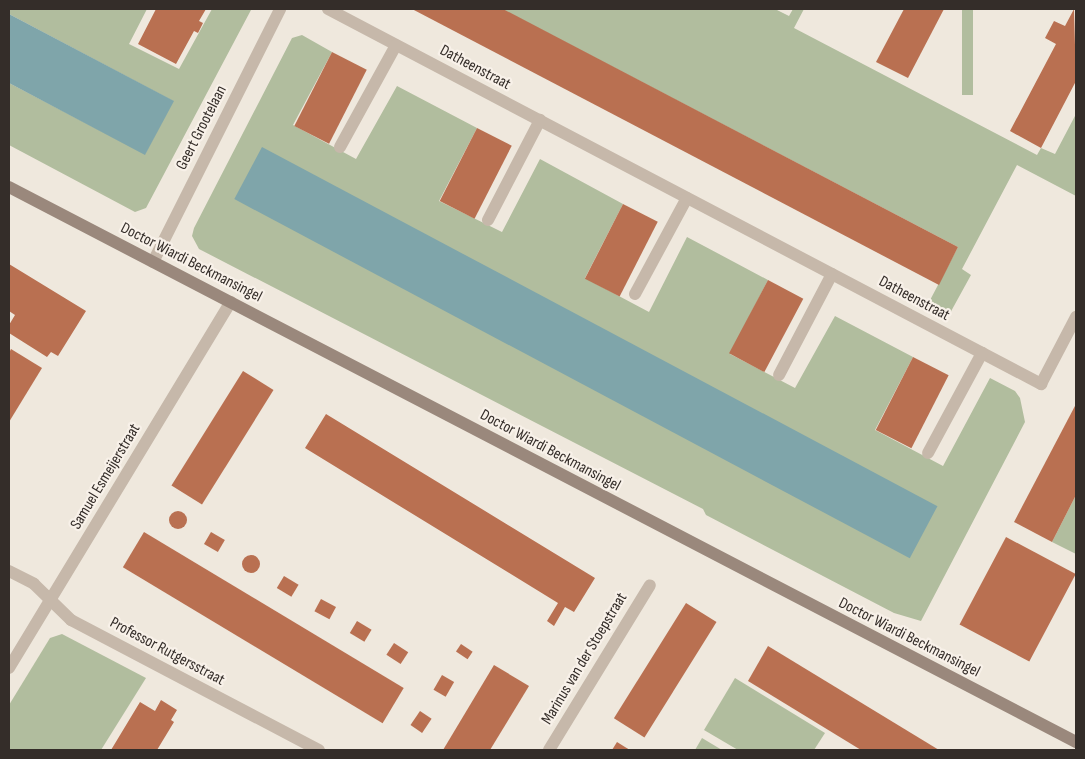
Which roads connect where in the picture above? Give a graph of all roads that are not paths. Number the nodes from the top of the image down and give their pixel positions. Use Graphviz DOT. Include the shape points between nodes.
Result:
graph roads {
  1 [pos="280,9"];
  2 [pos="328,9"];
  3 [pos="396,44"];
  4 [pos="540,120"];
  5 [pos="340,147"];
  6 [pos="9,187"];
  7 [pos="687,198"];
  8 [pos="488,220"];
  9 [pos="153,262"];
  10 [pos="832,274"];
  11 [pos="635,294"];
  12 [pos="231,302"];
  13 [pos="1076,317"];
  14 [pos="982,353"];
  15 [pos="779,375"];
  16 [pos="928,453"];
  17 [pos="9,571"];
  18 [pos="650,585"];
  19 [pos="51,600"];
  20 [pos="9,668"];
  21 [pos="1076,742"];
  22 [pos="319,750"];
  23 [pos="549,750"];
  1 -- 9 [label="street, Geert Grootelaan"];
  2 -- 3 [label="street, Datheenstraat"];
  3 -- 4 [label="street, Datheenstraat"];
  3 -- 5 [label="street"];
  4 -- 7 [label="street, Datheenstraat"];
  4 -- 8 [label="street"];
  6 -- 9 [label="street, Doctor Wiardi Beckmansingel"];
  7 -- 10 [label="street, Datheenstraat"];
  7 -- 11 [label="street"];
  9 -- 12 [label="street, Doctor Wiardi Beckmansingel"];
  10 -- 14 [label="street, Datheenstraat"];
  10 -- 15 [label="street"];
  12 -- 19 [label="street, Samuel Esmeijerstraat"];
  12 -- 21 [label="street, Doctor Wiardi Beckmansingel"];
  13 -- 14 [label="street, Datheenstraat" via="1042,384"];
  14 -- 16 [label="street"];
  17 -- 19 [label="street, Professor Rutgersstraat" via="34,584"];
  18 -- 23 [label="street, Marinus van der Stoepstraat"];
  19 -- 20 [label="street, Samuel Esmeijerstraat"];
  19 -- 22 [label="street, Professor Rutgersstraat" via="71,620"];
}
